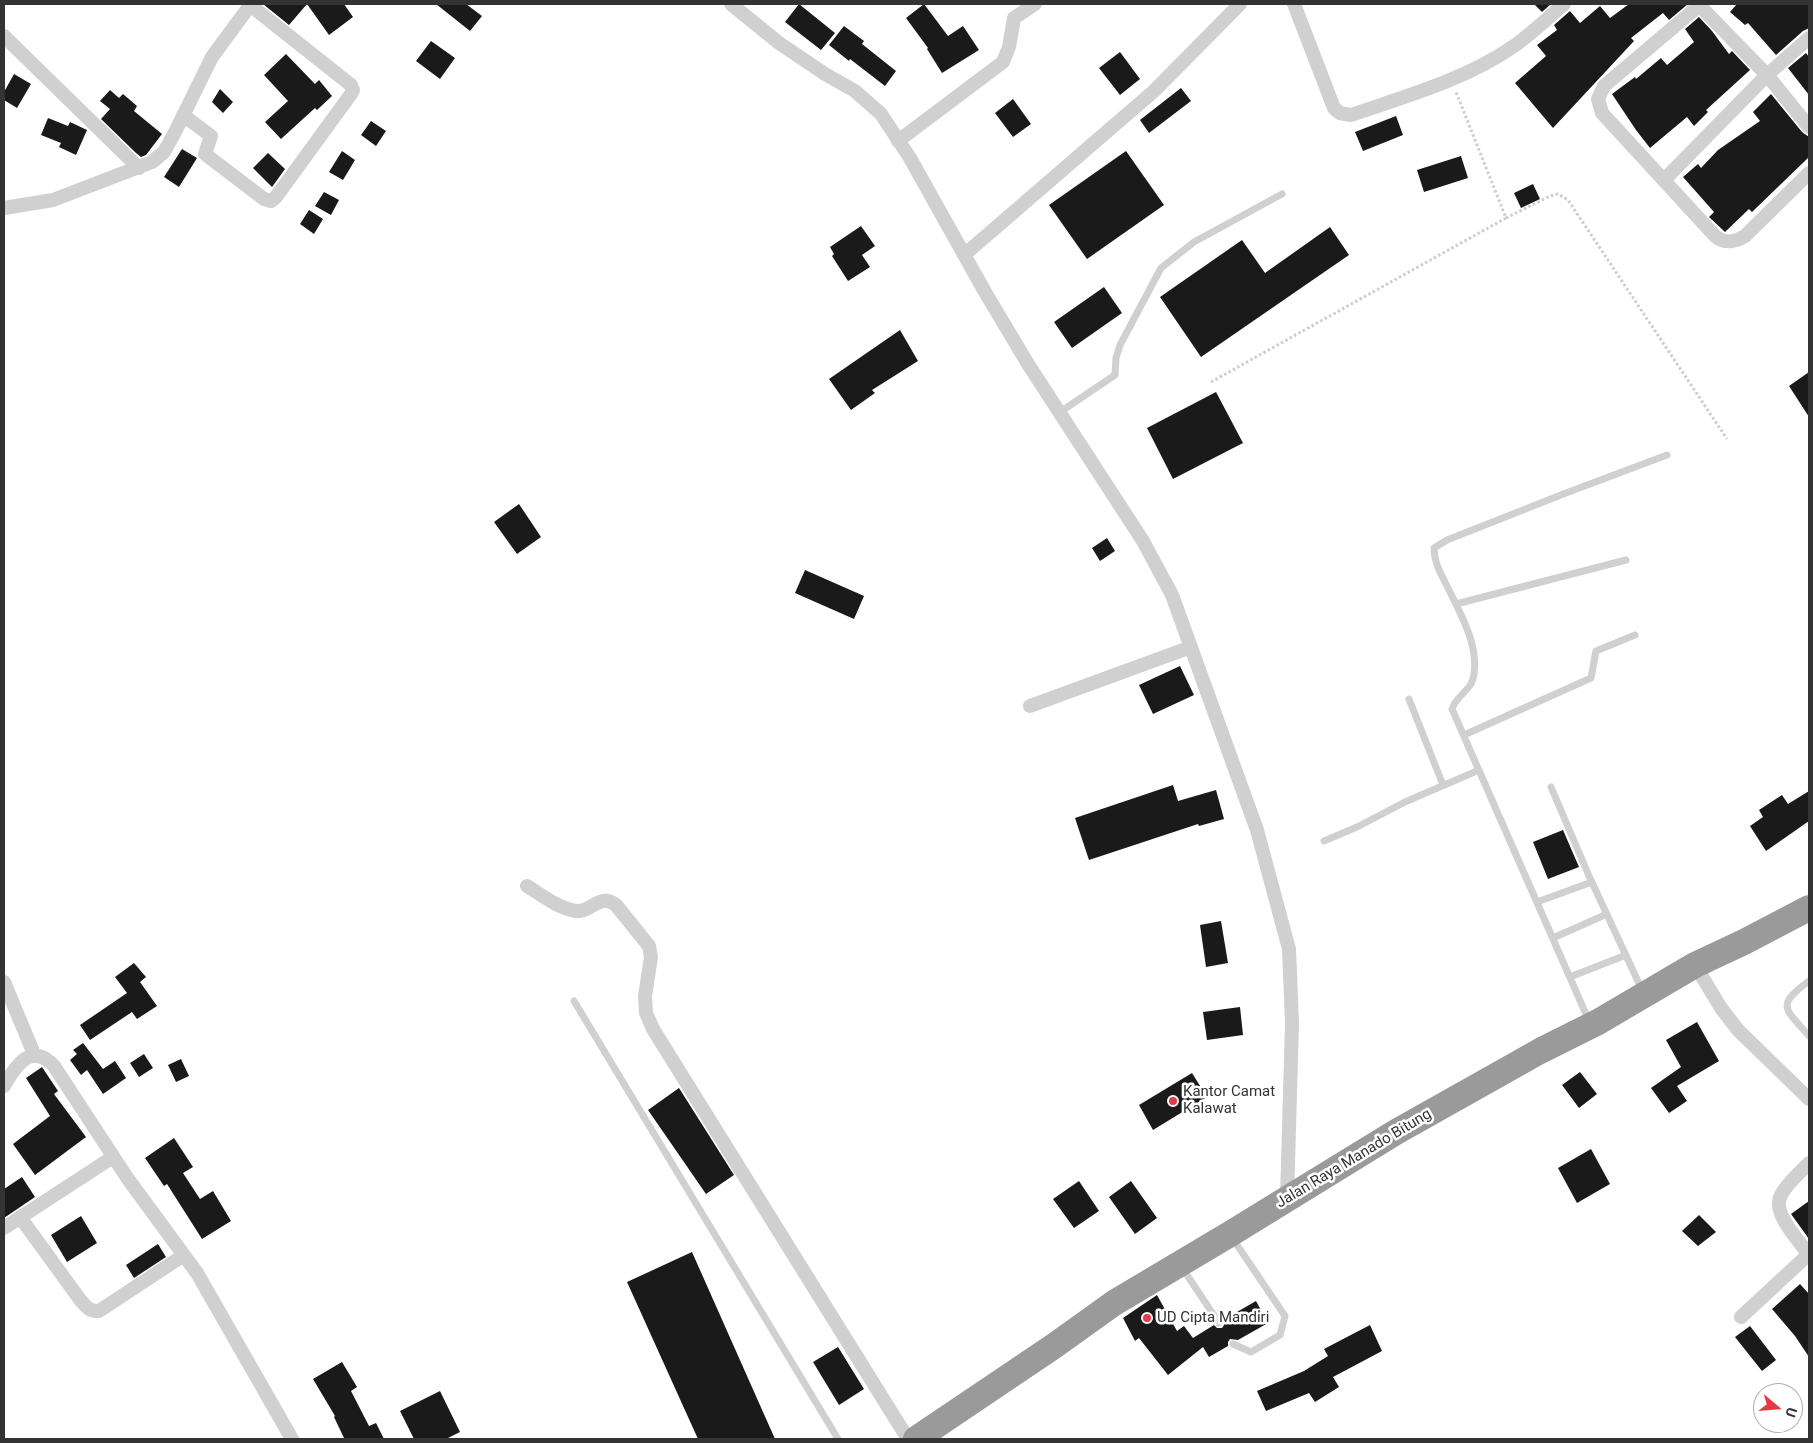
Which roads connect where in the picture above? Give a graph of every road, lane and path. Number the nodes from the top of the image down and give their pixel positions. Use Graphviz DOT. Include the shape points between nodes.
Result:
graph roads {
  1 [pos="731,4"];
  2 [pos="1035,4"];
  3 [pos="1240,4"];
  4 [pos="1294,4"];
  5 [pos="1564,4"];
  6 [pos="1700,4"];
  7 [pos="250,5"];
  8 [pos="4,36"];
  9 [pos="1809,38"];
  10 [pos="1767,75"];
  11 [pos="1451,80"];
  12 [pos="183,115"];
  13 [pos="1809,127"];
  14 [pos="898,141"];
  15 [pos="139,168"];
  16 [pos="1809,173"];
  17 [pos="1664,180"];
  18 [pos="1282,194"];
  19 [pos="4,208"];
  20 [pos="1506,218"];
  21 [pos="964,255"];
  22 [pos="1211,382"];
  23 [pos="1060,412"];
  24 [pos="1727,440"];
  25 [pos="1667,455"];
  26 [pos="1626,560"];
  27 [pos="1456,604"];
  28 [pos="1634,635"];
  29 [pos="1191,647"];
  30 [pos="1409,700"];
  31 [pos="1030,706"];
  32 [pos="1464,735"];
  33 [pos="1479,770"];
  34 [pos="1443,785"];
  35 [pos="1551,787"];
  36 [pos="1324,841"];
  37 [pos="1592,882"];
  38 [pos="527,886"];
  39 [pos="1537,902"];
  40 [pos="1808,912"];
  41 [pos="1607,914"];
  42 [pos="1552,938"];
  43 [pos="1626,955"];
  44 [pos="1695,965"];
  45 [pos="1570,977"];
  46 [pos="1809,981"];
  47 [pos="4,982"];
  48 [pos="1644,995"];
  49 [pos="574,1001"];
  50 [pos="1591,1026"];
  51 [pos="1809,1036"];
  52 [pos="34,1054"];
  53 [pos="4,1086"];
  54 [pos="1809,1099"];
  55 [pos="113,1157"];
  56 [pos="1809,1163"];
  57 [pos="1287,1199"];
  58 [pos="20,1217"];
  59 [pos="4,1228"];
  60 [pos="1230,1234"];
  61 [pos="1809,1254"];
  62 [pos="184,1255"];
  63 [pos="1180,1264"];
  64 [pos="1740,1317"];
  65 [pos="1219,1323"];
  66 [pos="1233,1344"];
  67 [pos="292,1439"];
  68 [pos="838,1439"];
  69 [pos="908,1439"];
  70 [pos="916,1439"];
  1 -- 14 [label="street" via="779,43 855,91 881,114"];
  2 -- 14 [label="street" via="1014,18 1003,62"];
  3 -- 21 [label="street" via="1154,92"];
  4 -- 11 [label="street" via="1328,96 1340,113 1351,115"];
  5 -- 11 [label="street" via="1514,46"];
  6 -- 10 [label="street"];
  6 -- 17 [label="street" via="1604,86 1598,99 1602,113"];
  7 -- 12 [label="street" via="212,57"];
  7 -- 12 [label="street" via="351,85 351,94 271,201 264,200 204,154 211,136"];
  8 -- 15 [label="street"];
  9 -- 10 [label="street"];
  10 -- 13 [label="street"];
  10 -- 17 [label="street"];
  11 -- 20 [label="path"];
  12 -- 15 [label="street" via="164,152"];
  14 -- 21 [label="street"];
  15 -- 19 [label="street" via="53,200"];
  16 -- 17 [label="street" via="1745,236 1734,242 1716,238"];
  18 -- 23 [label="lane" via="1194,242 1161,268 1120,345 1115,375"];
  20 -- 22 [label="path"];
  20 -- 24 [label="path" via="1550,196 1558,194 1568,200"];
  21 -- 23 [label="street"];
  23 -- 29 [label="street" via="1143,541 1172,595"];
  25 -- 27 [label="lane" via="1438,544 1434,548 1434,560"];
  26 -- 27 [label="lane"];
  27 -- 32 [label="lane" via="1473,651 1471,685 1454,702 1452,709"];
  28 -- 32 [label="lane" via="1596,652 1591,678"];
  29 -- 31 [label="street"];
  29 -- 57 [label="street" via="1257,830 1289,949 1292,1023"];
  30 -- 34 [label="lane"];
  32 -- 33 [label="lane"];
  33 -- 34 [label="lane"];
  33 -- 39 [label="lane"];
  34 -- 36 [label="lane"];
  35 -- 37 [label="lane"];
  37 -- 39 [label="lane"];
  37 -- 41 [label="lane"];
  38 -- 69 [label="street" via="561,907 579,911 610,901 649,946 651,957 644,996 646,1013 653,1029"];
  39 -- 42 [label="lane"];
  40 -- 44 [label="highway, Jalan Raya Manado Bitung"];
  41 -- 42 [label="lane"];
  41 -- 43 [label="lane"];
  42 -- 45 [label="lane"];
  43 -- 45 [label="lane"];
  43 -- 48 [label="lane"];
  44 -- 48 [label="highway, Jalan Raya Manado Bitung"];
  44 -- 54 [label="street" via="1738,1030"];
  45 -- 50 [label="lane"];
  46 -- 51 [label="lane" via="1791,994 1787,1006 1788,1012"];
  47 -- 52 [label="street"];
  48 -- 50 [label="highway, Jalan Raya Manado Bitung"];
  49 -- 68 [label="lane"];
  50 -- 57 [label="highway, Jalan Raya Manado Bitung" via="1474,1087"];
  52 -- 53 [label="street" via="19,1063"];
  52 -- 55 [label="street" via="47,1058 54,1066"];
  55 -- 58 [label="street"];
  55 -- 62 [label="street"];
  56 -- 61 [label="street" via="1782,1192 1778,1205 1782,1218"];
  57 -- 60 [label="highway, Jalan Raya Manado Bitung"];
  58 -- 59 [label="street"];
  58 -- 62 [label="street" via="81,1301 94,1312"];
  60 -- 63 [label="highway, Jalan Raya Manado Bitung"];
  60 -- 66 [label="lane" via="1285,1316 1280,1335 1251,1352"];
  61 -- 64 [label="street"];
  62 -- 67 [label="street" via="198,1273"];
  63 -- 65 [label="lane"];
  63 -- 70 [label="highway, Jalan Raya Manado Bitung" via="1114,1303"];
}
